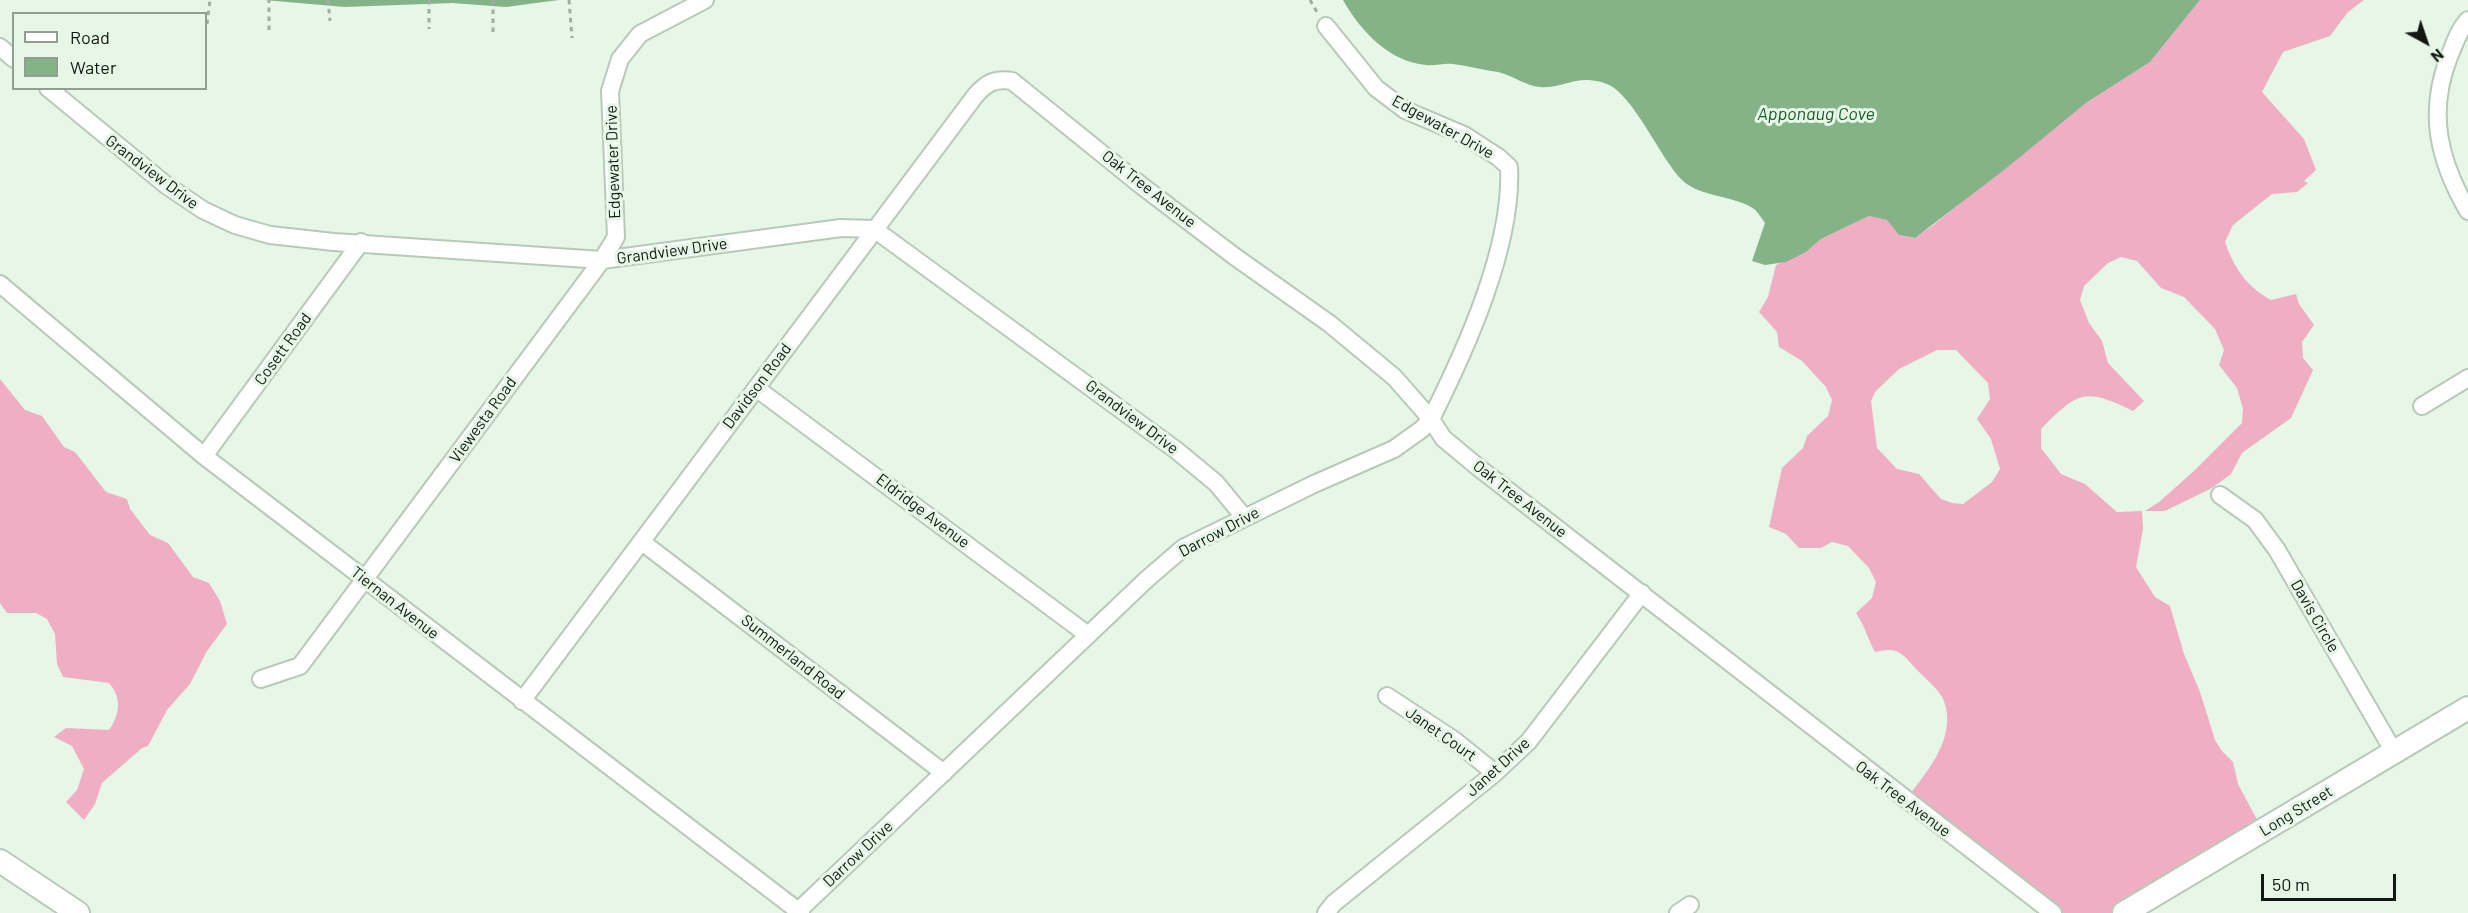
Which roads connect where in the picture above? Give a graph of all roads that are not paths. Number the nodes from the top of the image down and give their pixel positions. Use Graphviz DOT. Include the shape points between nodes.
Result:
graph roads {
  1 [pos="705,0"];
  2 [pos="2468,20"];
  3 [pos="1326,26"];
  4 [pos="0,47"];
  5 [pos="12,57"];
  6 [pos="998,78"];
  7 [pos="50,90"];
  8 [pos="1509,176"];
  9 [pos="2468,212"];
  10 [pos="874,229"];
  11 [pos="361,242"];
  12 [pos="602,260"];
  13 [pos="0,284"];
  14 [pos="2468,378"];
  15 [pos="756,388"];
  16 [pos="2422,406"];
  17 [pos="1431,419"];
  18 [pos="204,456"];
  19 [pos="2220,495"];
  20 [pos="1244,517"];
  21 [pos="642,542"];
  22 [pos="365,580"];
  23 [pos="1642,593"];
  24 [pos="1089,635"];
  25 [pos="261,679"];
  26 [pos="1387,696"];
  27 [pos="522,701"];
  28 [pos="2468,708"];
  29 [pos="2394,752"];
  30 [pos="944,773"];
  31 [pos="1495,773"];
  32 [pos="0,861"];
  33 [pos="68,911"];
  34 [pos="798,912"];
  35 [pos="1326,913"];
  36 [pos="2053,913"];
  37 [pos="2124,913"];
  1 -- 12 [label="street, Edgewater Drive" via="640,34 620,59 610,92 616,237"];
  2 -- 9 [label="street" via="2441,76 2437,104 2443,161"];
  3 -- 8 [label="street, Edgewater Drive" via="1376,88 1405,110 1464,135 1498,157 1509,167"];
  4 -- 5 [label="street"];
  6 -- 10 [label="street, Davidson Road" via="984,85"];
  6 -- 17 [label="street, Oak Tree Avenue" via="1012,81 1151,193 1330,324 1394,377"];
  7 -- 11 [label="street, Grandview Drive" via="166,185 203,210 270,235"];
  8 -- 17 [label="street, Darrow Drive" via="1498,254 1472,329"];
  10 -- 12 [label="street, Grandview Drive" via="841,228"];
  10 -- 15 [label="street, Davidson Road"];
  10 -- 20 [label="street, Grandview Drive" via="1176,450 1216,483"];
  11 -- 12 [label="street, Grandview Drive"];
  11 -- 18 [label="street, Cosett Road"];
  12 -- 22 [label="street, Viewesta Road"];
  13 -- 18 [label="street, Tiernan Avenue"];
  14 -- 16 [label="street"];
  15 -- 21 [label="street, Davidson Road"];
  15 -- 24 [label="street, Eldridge Avenue"];
  17 -- 20 [label="street, Darrow Drive" via="1394,449"];
  17 -- 23 [label="street, Oak Tree Avenue" via="1443,438 1465,457"];
  18 -- 22 [label="street, Tiernan Avenue"];
  19 -- 29 [label="street, Davis Circle" via="2255,520 2277,550"];
  20 -- 24 [label="street, Darrow Drive" via="1183,548"];
  21 -- 27 [label="street, Davidson Road"];
  21 -- 30 [label="street, Summerland Road"];
  22 -- 25 [label="street, Viewesta Road" via="300,666"];
  22 -- 27 [label="street, Tiernan Avenue"];
  23 -- 31 [label="street, Janet Drive" via="1529,741"];
  23 -- 36 [label="street, Oak Tree Avenue"];
  24 -- 30 [label="street, Darrow Drive"];
  26 -- 31 [label="street, Janet Court"];
  27 -- 34 [label="street, Tiernan Avenue"];
  28 -- 29 [label="street, Long Street"];
  29 -- 37 [label="street, Long Street"];
  30 -- 34 [label="street, Darrow Drive"];
  31 -- 35 [label="street, Janet Drive"];
  32 -- 33 [label="street"];
}
